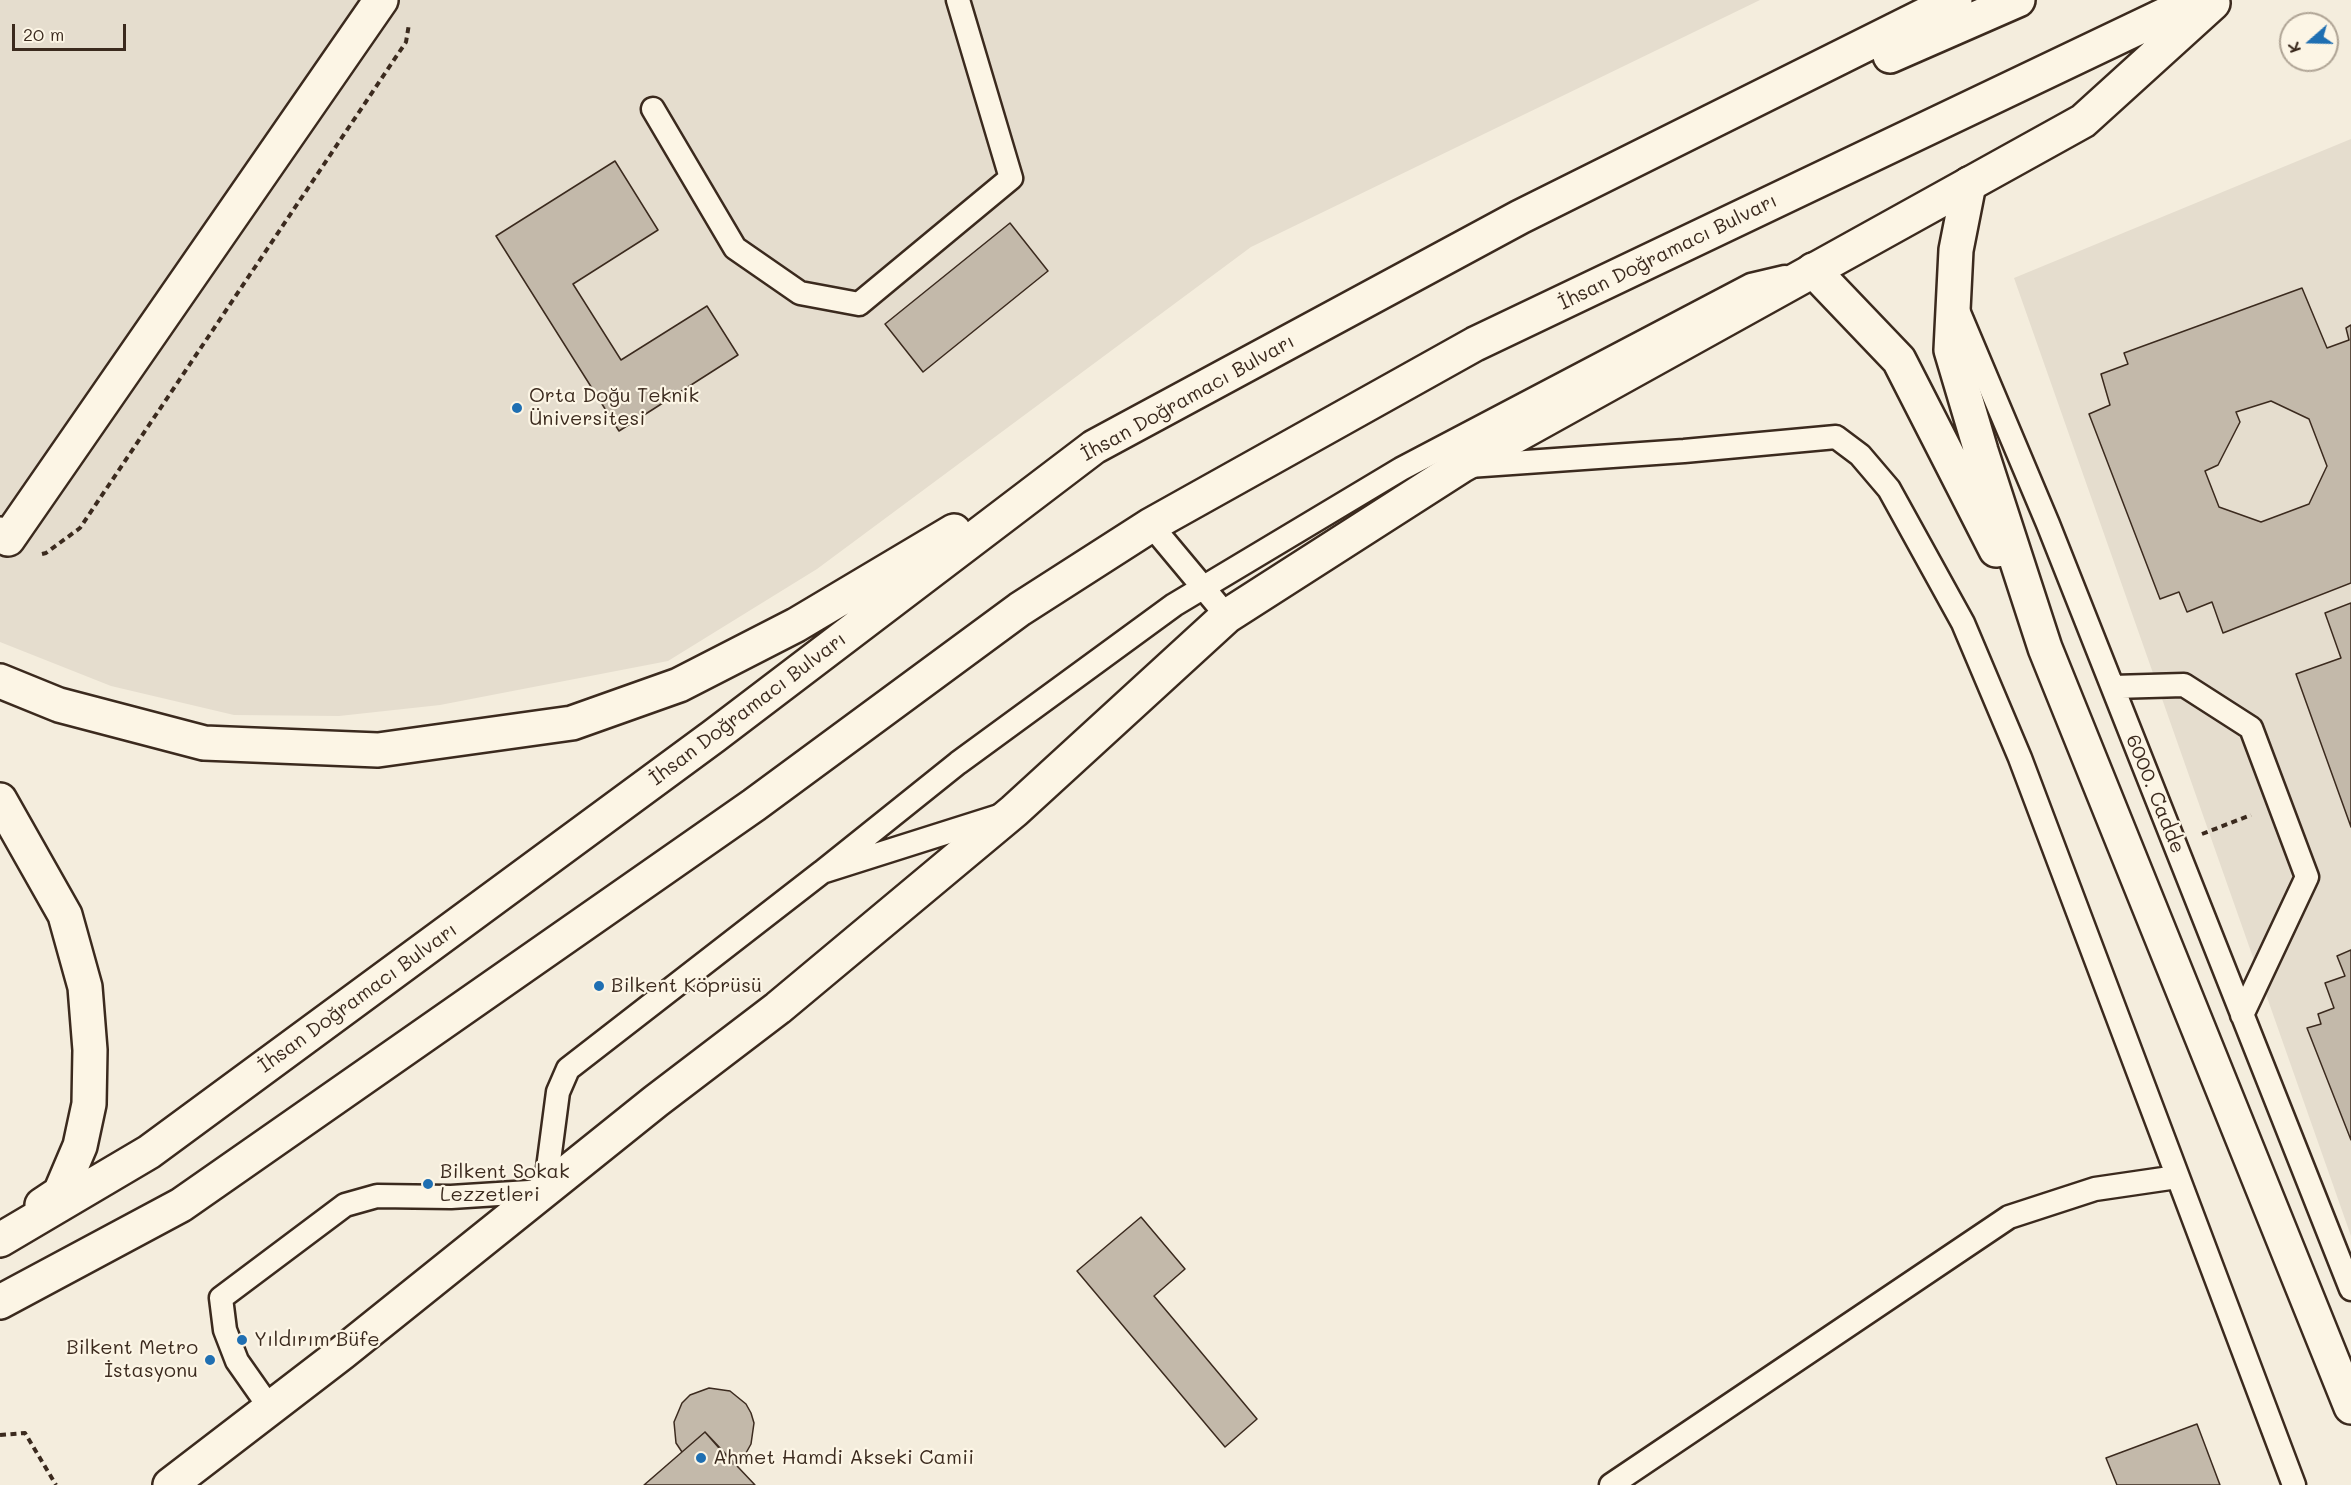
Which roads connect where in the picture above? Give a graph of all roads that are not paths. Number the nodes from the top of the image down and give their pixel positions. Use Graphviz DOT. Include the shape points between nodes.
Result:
graph roads {
  1 [pos="381,0"];
  2 [pos="958,0"];
  3 [pos="1930,0"];
  4 [pos="1955,0"];
  5 [pos="2018,0"];
  6 [pos="2196,0"];
  7 [pos="2217,0"];
  8 [pos="1898,29"];
  9 [pos="653,109"];
  10 [pos="1970,184"];
  11 [pos="1520,217"];
  12 [pos="1813,270"];
  13 [pos="1954,302"];
  14 [pos="1094,447"];
  15 [pos="1461,466"];
  16 [pos="1151,525"];
  17 [pos="0,534"];
  18 [pos="1203,588"];
  19 [pos="1227,616"];
  20 [pos="2045,648"];
  21 [pos="0,681"];
  22 [pos="2113,687"];
  23 [pos="0,800"];
  24 [pos="1014,811"];
  25 [pos="822,872"];
  26 [pos="2242,1015"];
  27 [pos="2177,1177"];
  28 [pos="545,1191"];
  29 [pos="0,1238"];
  30 [pos="2351,1289"];
  31 [pos="0,1302"];
  32 [pos="2351,1407"];
  33 [pos="270,1408"];
  34 [pos="170,1485"];
  35 [pos="1611,1485"];
  36 [pos="2294,1485"];
  1 -- 17 [label="main road" via="8,539"];
  2 -- 9 [label="lane" via="1011,178 859,304 800,293 735,248"];
  3 -- 8 [label="main road"];
  4 -- 8 [label="main road, İhsan Doğramacı Bulvarı"];
  5 -- 11 [label="main road, İhsan Doğramacı Bulvarı"];
  6 -- 16 [label="main road, İhsan Doğramacı Bulvarı" via="1475,344"];
  7 -- 10 [label="main road" via="2083,121"];
  8 -- 11 [label="main road, İhsan Doğramacı Bulvarı"];
  10 -- 12 [label="main road"];
  10 -- 13 [label="main road, 6000. Cadde" via="1956,250"];
  11 -- 14 [label="main road, İhsan Doğramacı Bulvarı"];
  12 -- 15 [label="main road"];
  12 -- 18 [label="lane" via="1751,285 1401,469"];
  12 -- 20 [label="main road" via="1899,360"];
  13 -- 20 [label="main road, 6000. Cadde" via="1951,350"];
  13 -- 22 [label="lane, 6000. Cadde"];
  14 -- 21 [label="main road" via="796,625 679,685 572,723 378,750 204,743 59,705"];
  14 -- 29 [label="main road, İhsan Doğramacı Bulvarı" via="704,743 149,1152"];
  15 -- 19 [label="main road"];
  15 -- 27 [label="lane" via="1836,437 1860,455 1889,489 1963,623 2020,758"];
  16 -- 18 [label="lane"];
  16 -- 31 [label="main road, İhsan Doğramacı Bulvarı" via="1020,609 754,805 181,1205"];
  18 -- 19 [label="lane"];
  18 -- 25 [label="lane" via="1174,605 958,763"];
  19 -- 24 [label="main road"];
  20 -- 32 [label="main road"];
  22 -- 26 [label="lane, 6000. Cadde"];
  22 -- 26 [label="lane" via="2184,685 2251,728 2307,877"];
  23 -- 29 [label="main road" via="65,915 85,987 90,1050 89,1104 80,1146 60,1193"];
  24 -- 25 [label="lane"];
  24 -- 28 [label="main road" via="778,1008"];
  25 -- 28 [label="lane" via="568,1069 558,1092"];
  26 -- 30 [label="lane, 6000. Cadde"];
  27 -- 35 [label="lane" via="2095,1189 2009,1217"];
  27 -- 36 [label="lane"];
  28 -- 33 [label="main road"];
  28 -- 33 [label="lane" via="451,1197 377,1196 345,1205 221,1298 225,1330 237,1362"];
  33 -- 34 [label="main road"];
}
